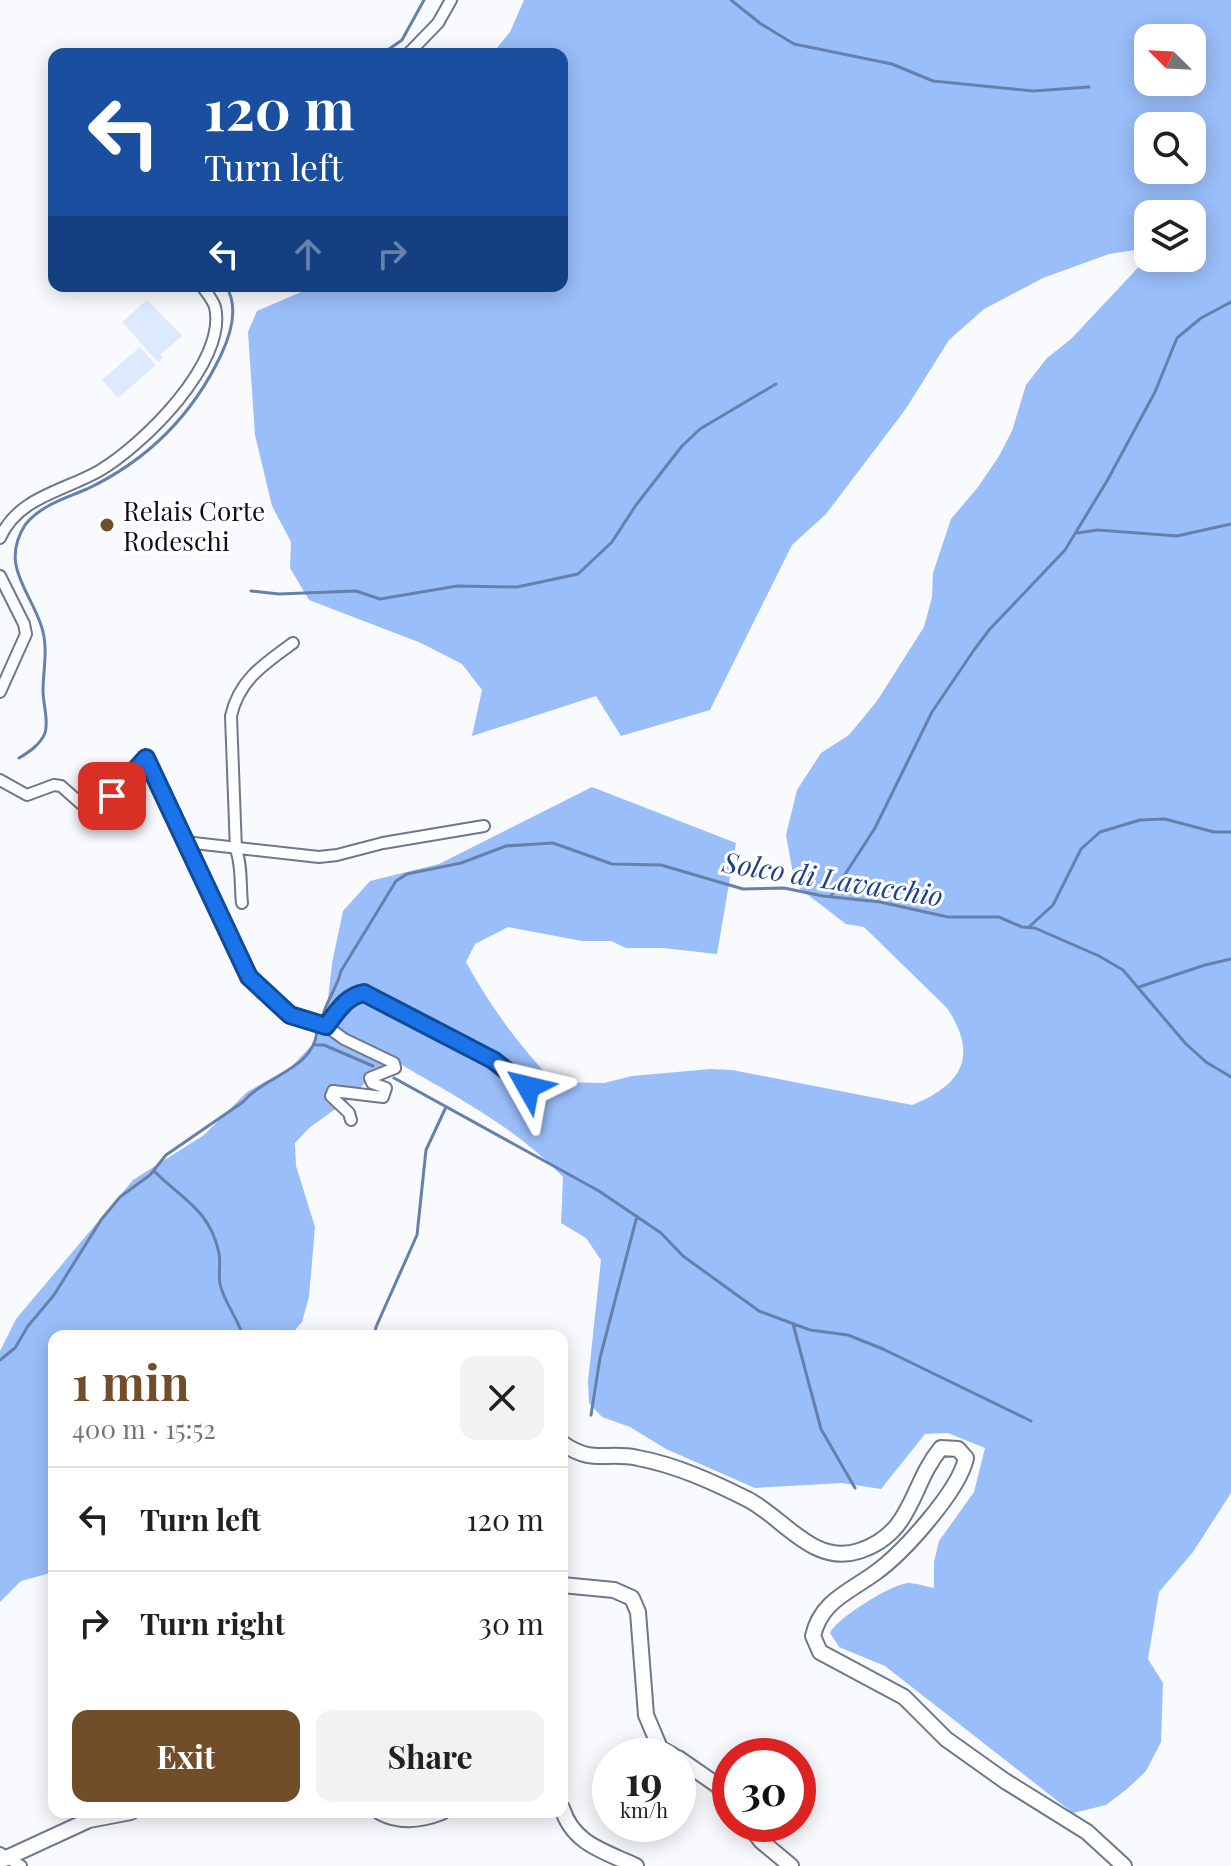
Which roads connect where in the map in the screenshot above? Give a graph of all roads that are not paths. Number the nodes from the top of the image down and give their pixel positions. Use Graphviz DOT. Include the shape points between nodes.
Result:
graph roads {
  1 [pos="451,0"];
  2 [pos="414,48"];
  3 [pos="206,292"];
  4 [pos="0,538"];
  5 [pos="0,576"];
  6 [pos="293,643"];
  7 [pos="0,692"];
  8 [pos="0,780"];
  9 [pos="484,826"];
  10 [pos="185,842"];
  11 [pos="236,850"];
  12 [pos="242,903"];
  13 [pos="326,1026"];
  14 [pos="528,1087"];
  15 [pos="351,1120"];
  16 [pos="568,1447"];
  17 [pos="568,1586"];
  18 [pos="656,1738"];
  19 [pos="100,1818"];
  20 [pos="391,1818"];
  21 [pos="413,1818"];
  22 [pos="566,1818"];
  23 [pos="762,1842"];
  24 [pos="2,1857"];
  25 [pos="21,1866"];
  26 [pos="636,1866"];
  27 [pos="791,1866"];
  28 [pos="1124,1866"];
  1 -- 2 [label="street"];
  3 -- 4 [label="street" via="215,307 211,346 181,395 140,441 101,470 34,501 12,519"];
  5 -- 7 [label="street" via="26,634"];
  6 -- 11 [label="street" via="257,669 235,698 231,716"];
  8 -- 10 [label="street" via="27,795 61,786 95,816 146,758"];
  9 -- 11 [label="street" via="319,857"];
  10 -- 11 [label="street"];
  10 -- 13 [label="street" via="249,977 290,1015"];
  11 -- 12 [label="street"];
  13 -- 14 [label="street" via="346,1001 364,993 493,1060"];
  13 -- 15 [label="street" via="394,1063 395,1068 370,1078 386,1088 383,1097 333,1091 331,1096"];
  16 -- 28 [label="main road" via="596,1458 637,1457 677,1467 763,1508 817,1548 850,1553 893,1531 941,1448 958,1449 966,1458 963,1473 949,1493 897,1555 826,1606 813,1636 820,1652 904,1697 946,1739 1087,1832"];
  17 -- 18 [label="main road" via="614,1590 632,1598 638,1612 646,1715"];
  19 -- 24 [label="main road"];
  20 -- 21 [label="main road"];
  22 -- 26 [label="main road" via="579,1839"];
  23 -- 27 [label="main road"];
  24 -- 25 [label="street"];
}
